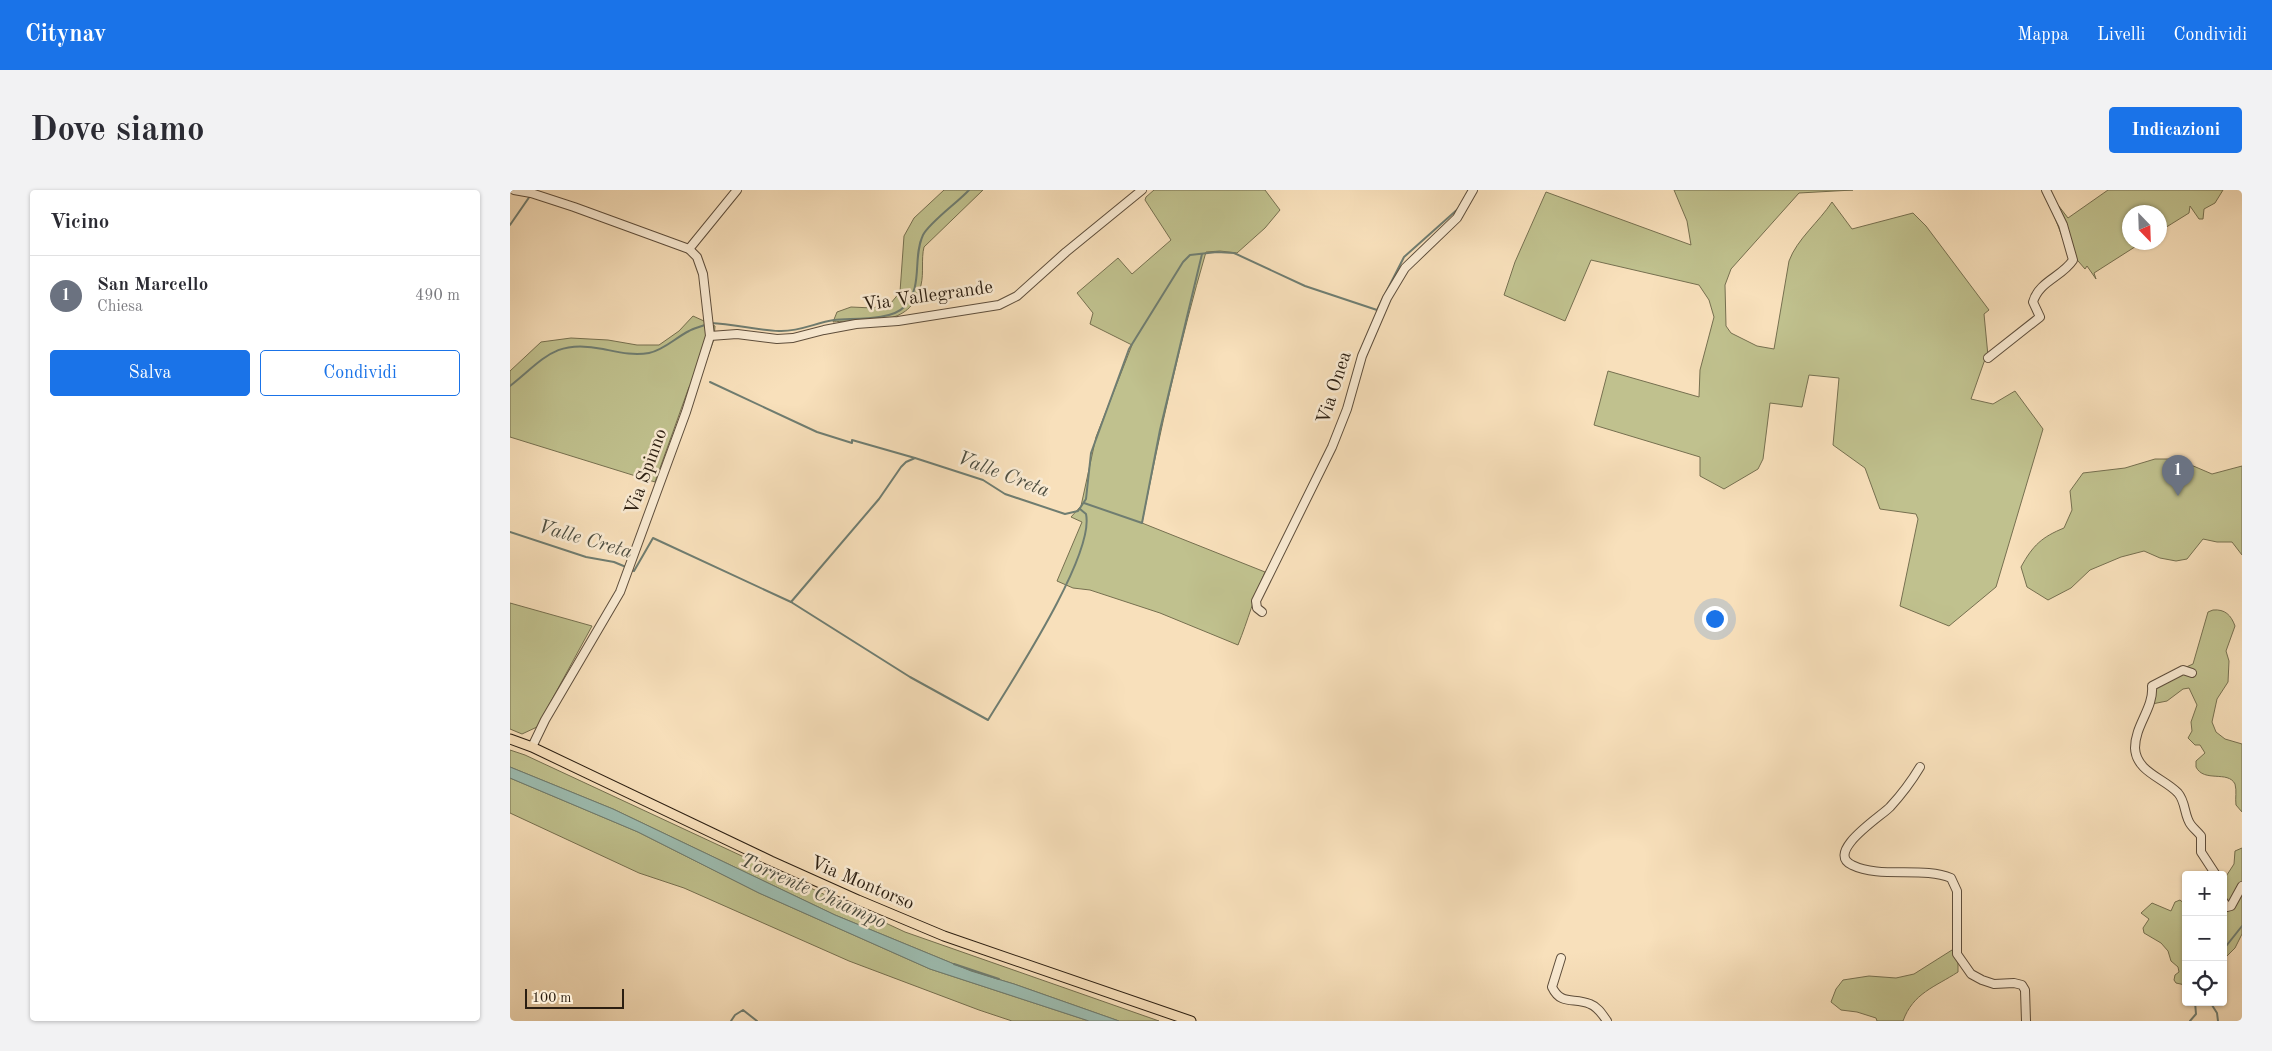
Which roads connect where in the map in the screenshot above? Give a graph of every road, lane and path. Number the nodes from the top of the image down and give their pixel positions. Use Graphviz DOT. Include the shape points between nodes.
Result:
graph roads {
  1 [pos="514,190"];
  2 [pos="737,190"];
  3 [pos="1142,190"];
  4 [pos="1474,190"];
  5 [pos="2046,190"];
  6 [pos="531,191"];
  7 [pos="700,238"];
  8 [pos="689,249"];
  9 [pos="697,257"];
  10 [pos="710,336"];
  11 [pos="1988,358"];
  12 [pos="1262,612"];
  13 [pos="2192,673"];
  14 [pos="510,739"];
  15 [pos="532,747"];
  16 [pos="1920,767"];
  17 [pos="2213,871"];
  18 [pos="2242,886"];
  19 [pos="2227,907"];
  20 [pos="1561,958"];
  21 [pos="1191,1021"];
  22 [pos="1607,1021"];
  23 [pos="2026,1021"];
  1 -- 6 [label="street"];
  2 -- 7 [label="street"];
  3 -- 10 [label="street, Via Vallegrande" via="1017,296 999,306 856,324 793,338 737,334"];
  4 -- 12 [label="street, Via Onea" via="1457,218 1406,268 1388,298 1362,356 1332,447 1256,602"];
  5 -- 11 [label="street" via="2063,224 2073,260 2034,295 2032,302 2040,317"];
  6 -- 8 [label="street"];
  7 -- 8 [label="street"];
  7 -- 9 [label="street"];
  8 -- 9 [label="street"];
  9 -- 10 [label="street" via="704,274"];
  10 -- 15 [label="street, Via Spinno" via="686,412 620,592"];
  13 -- 17 [label="street" via="2183,670 2152,686 2153,696 2135,748 2146,770 2180,794 2190,825 2201,836 2201,852"];
  14 -- 15 [label="main road, Via Montorso"];
  15 -- 21 [label="main road, Via Montorso" via="771,861 944,936"];
  16 -- 23 [label="street" via="1907,789 1883,814 1860,830 1850,843 1846,851 1848,863 1891,872 1942,874 1951,878 1957,891 1957,954 1971,974 1982,980 2022,985"];
  18 -- 19 [label="street" via="2231,906"];
  20 -- 22 [label="street" via="1552,987 1556,995 1566,1001 1590,1004 1599,1009"];
}
